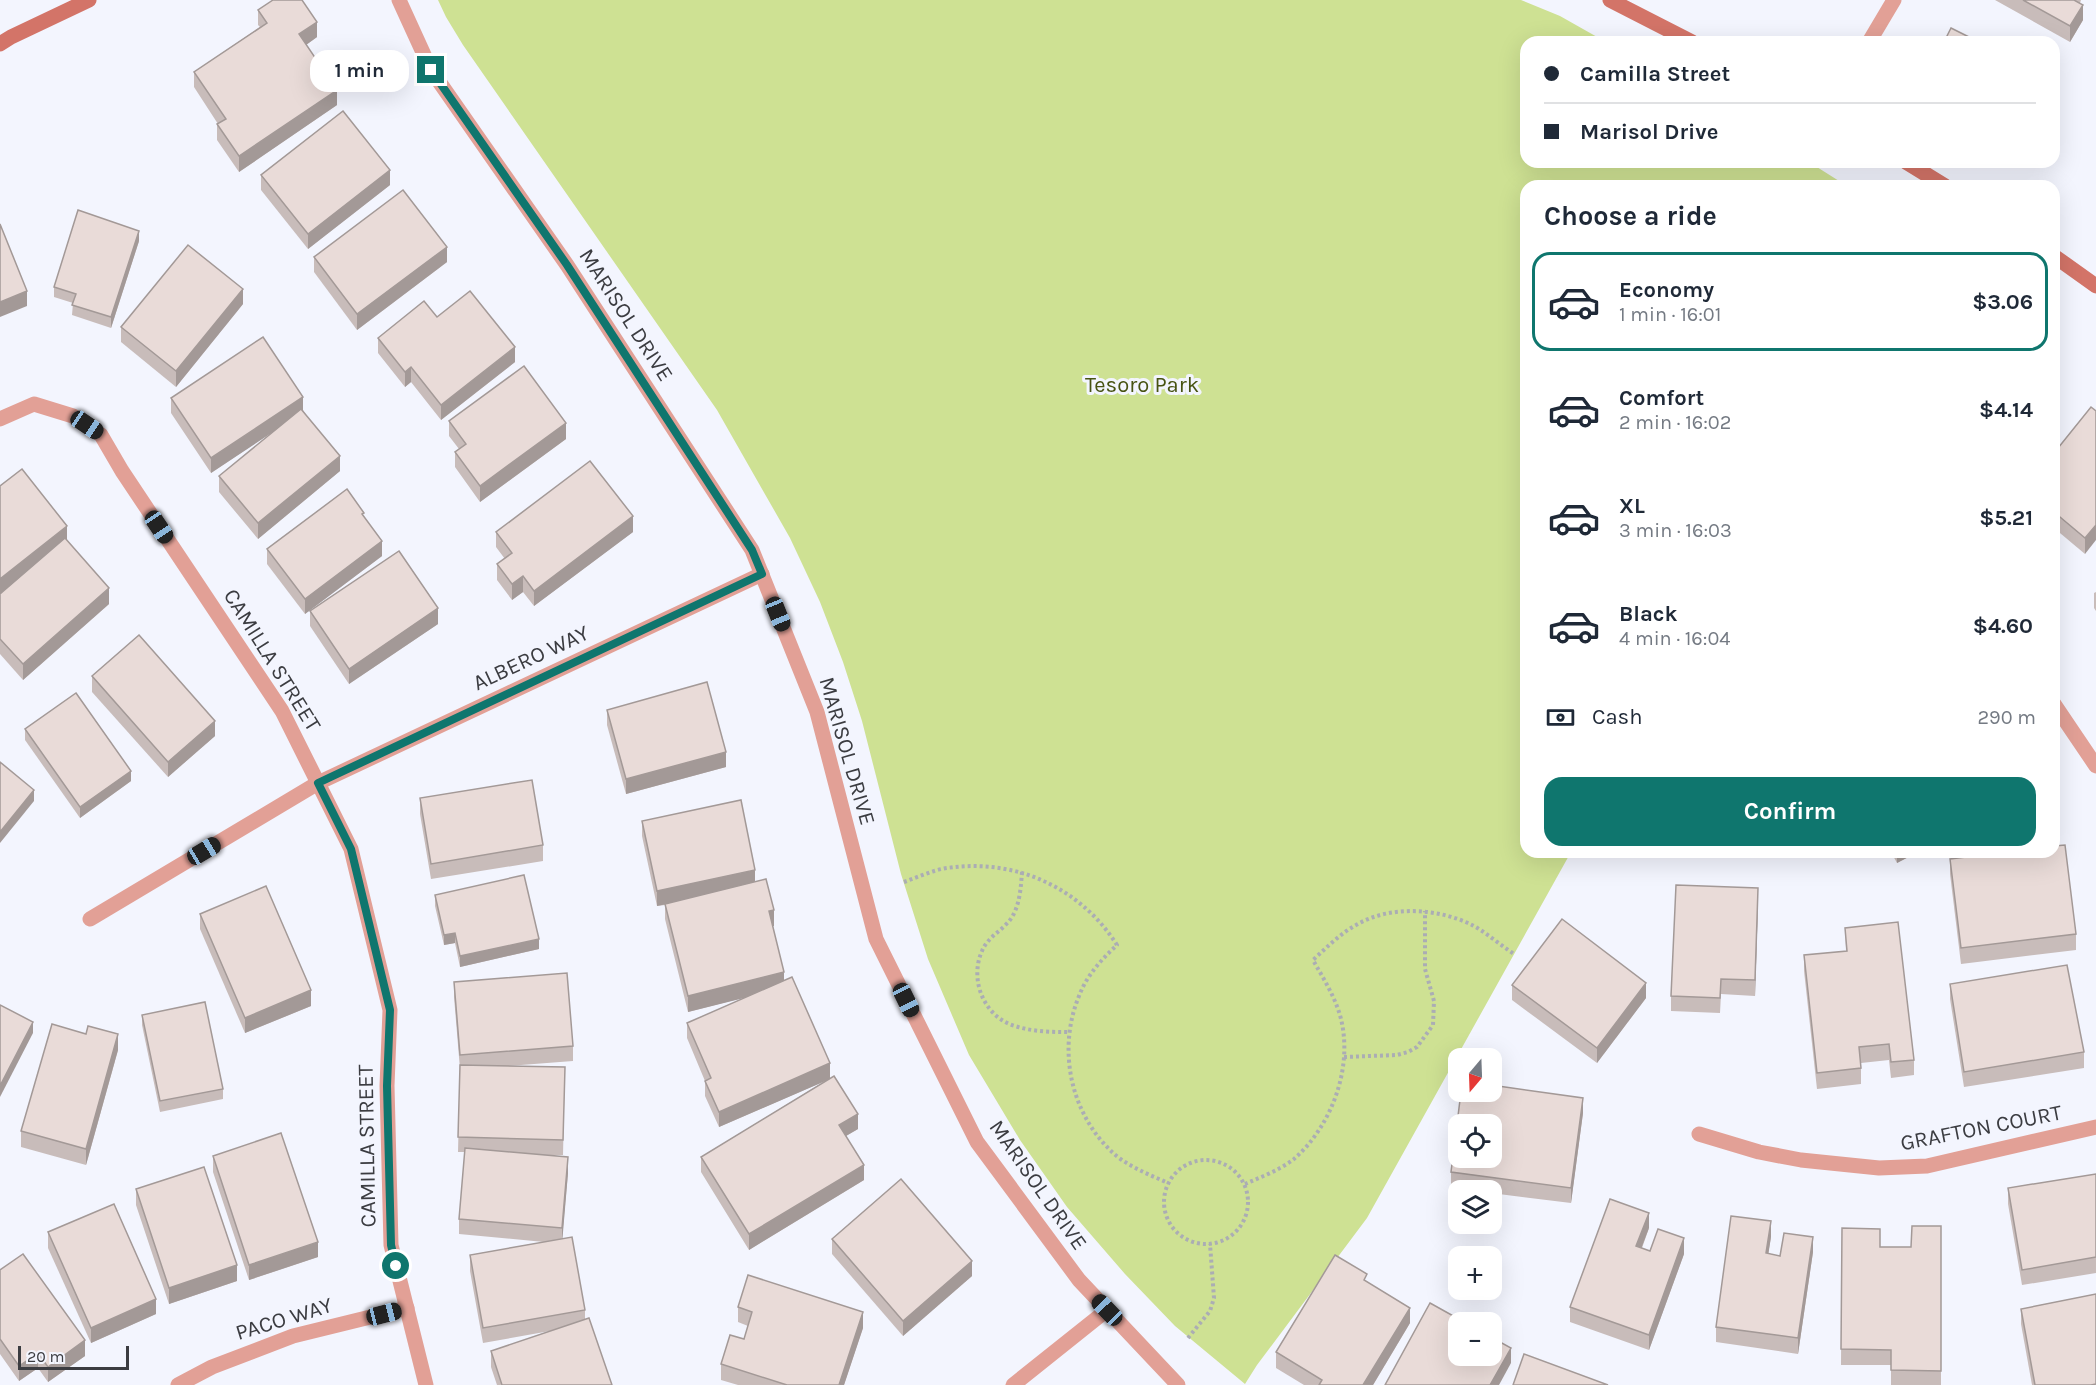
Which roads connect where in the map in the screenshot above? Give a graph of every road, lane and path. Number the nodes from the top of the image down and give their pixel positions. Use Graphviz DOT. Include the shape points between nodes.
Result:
graph roads {
  1 [pos="89,0"];
  2 [pos="399,0"];
  3 [pos="1610,0"];
  4 [pos="1894,0"];
  5 [pos="1680,36"];
  6 [pos="1873,36"];
  7 [pos="0,44"];
  8 [pos="1916,168"];
  9 [pos="1935,180"];
  10 [pos="2060,260"];
  11 [pos="2096,286"];
  12 [pos="0,419"];
  13 [pos="762,574"];
  14 [pos="2060,713"];
  15 [pos="2096,766"];
  16 [pos="318,783"];
  17 [pos="1022,872"];
  18 [pos="904,882"];
  19 [pos="1425,911"];
  20 [pos="90,919"];
  21 [pos="1514,954"];
  22 [pos="1070,1032"];
  23 [pos="1344,1057"];
  24 [pos="2096,1128"];
  25 [pos="1699,1134"];
  26 [pos="1168,1183"];
  27 [pos="1245,1184"];
  28 [pos="1210,1244"];
  29 [pos="407,1308"];
  30 [pos="1107,1310"];
  31 [pos="1188,1338"];
  32 [pos="178,1385"];
  33 [pos="426,1385"];
  34 [pos="1013,1385"];
  35 [pos="1178,1385"];
  1 -- 7 [label="street"];
  2 -- 13 [label="street, MARISOL DRIVE" via="431,70 574,275 752,550"];
  3 -- 5 [label="street"];
  4 -- 6 [label="street"];
  8 -- 9 [label="street"];
  10 -- 11 [label="street"];
  12 -- 16 [label="street, CAMILLA STREET" via="34,404 73,416 101,435 282,711"];
  13 -- 16 [label="street, ALBERO WAY"];
  13 -- 30 [label="street, MARISOL DRIVE" via="817,712 876,939 977,1142 1079,1280"];
  14 -- 15 [label="street"];
  16 -- 20 [label="street, ALBERO WAY"];
  16 -- 29 [label="street, CAMILLA STREET" via="351,849 390,1010 387,1086 391,1245"];
  17 -- 18 [label="path" via="974,865 945,868"];
  17 -- 22 [label="path" via="1079,902 1117,945 1098,963 1079,994"];
  17 -- 22 [label="path" via="1013,916 983,948 979,960 982,1000 1007,1023"];
  19 -- 21 [label="path" via="1472,925"];
  19 -- 23 [label="path" via="1425,969 1434,1001 1433,1025 1417,1047 1408,1052"];
  19 -- 23 [label="path" via="1405,911 1359,923 1313,960 1338,1009"];
  22 -- 26 [label="path" via="1071,1083 1092,1126 1109,1149"];
  23 -- 27 [label="path" via="1339,1087 1311,1141 1292,1160"];
  24 -- 25 [label="street, GRAFTON COURT" via="1927,1166 1879,1168 1801,1160"];
  26 -- 27 [label="path" via="1183,1166 1209,1160 1235,1170"];
  26 -- 28 [label="path" via="1164,1201 1173,1228 1196,1243"];
  27 -- 28 [label="path" via="1248,1208 1244,1221 1236,1233"];
  28 -- 31 [label="path" via="1214,1298 1210,1311"];
  29 -- 32 [label="street, PACO WAY" via="293,1336 212,1367"];
  29 -- 33 [label="street, CAMILLA STREET"];
  30 -- 34 [label="street"];
  30 -- 35 [label="street, MARISOL DRIVE"];
}
